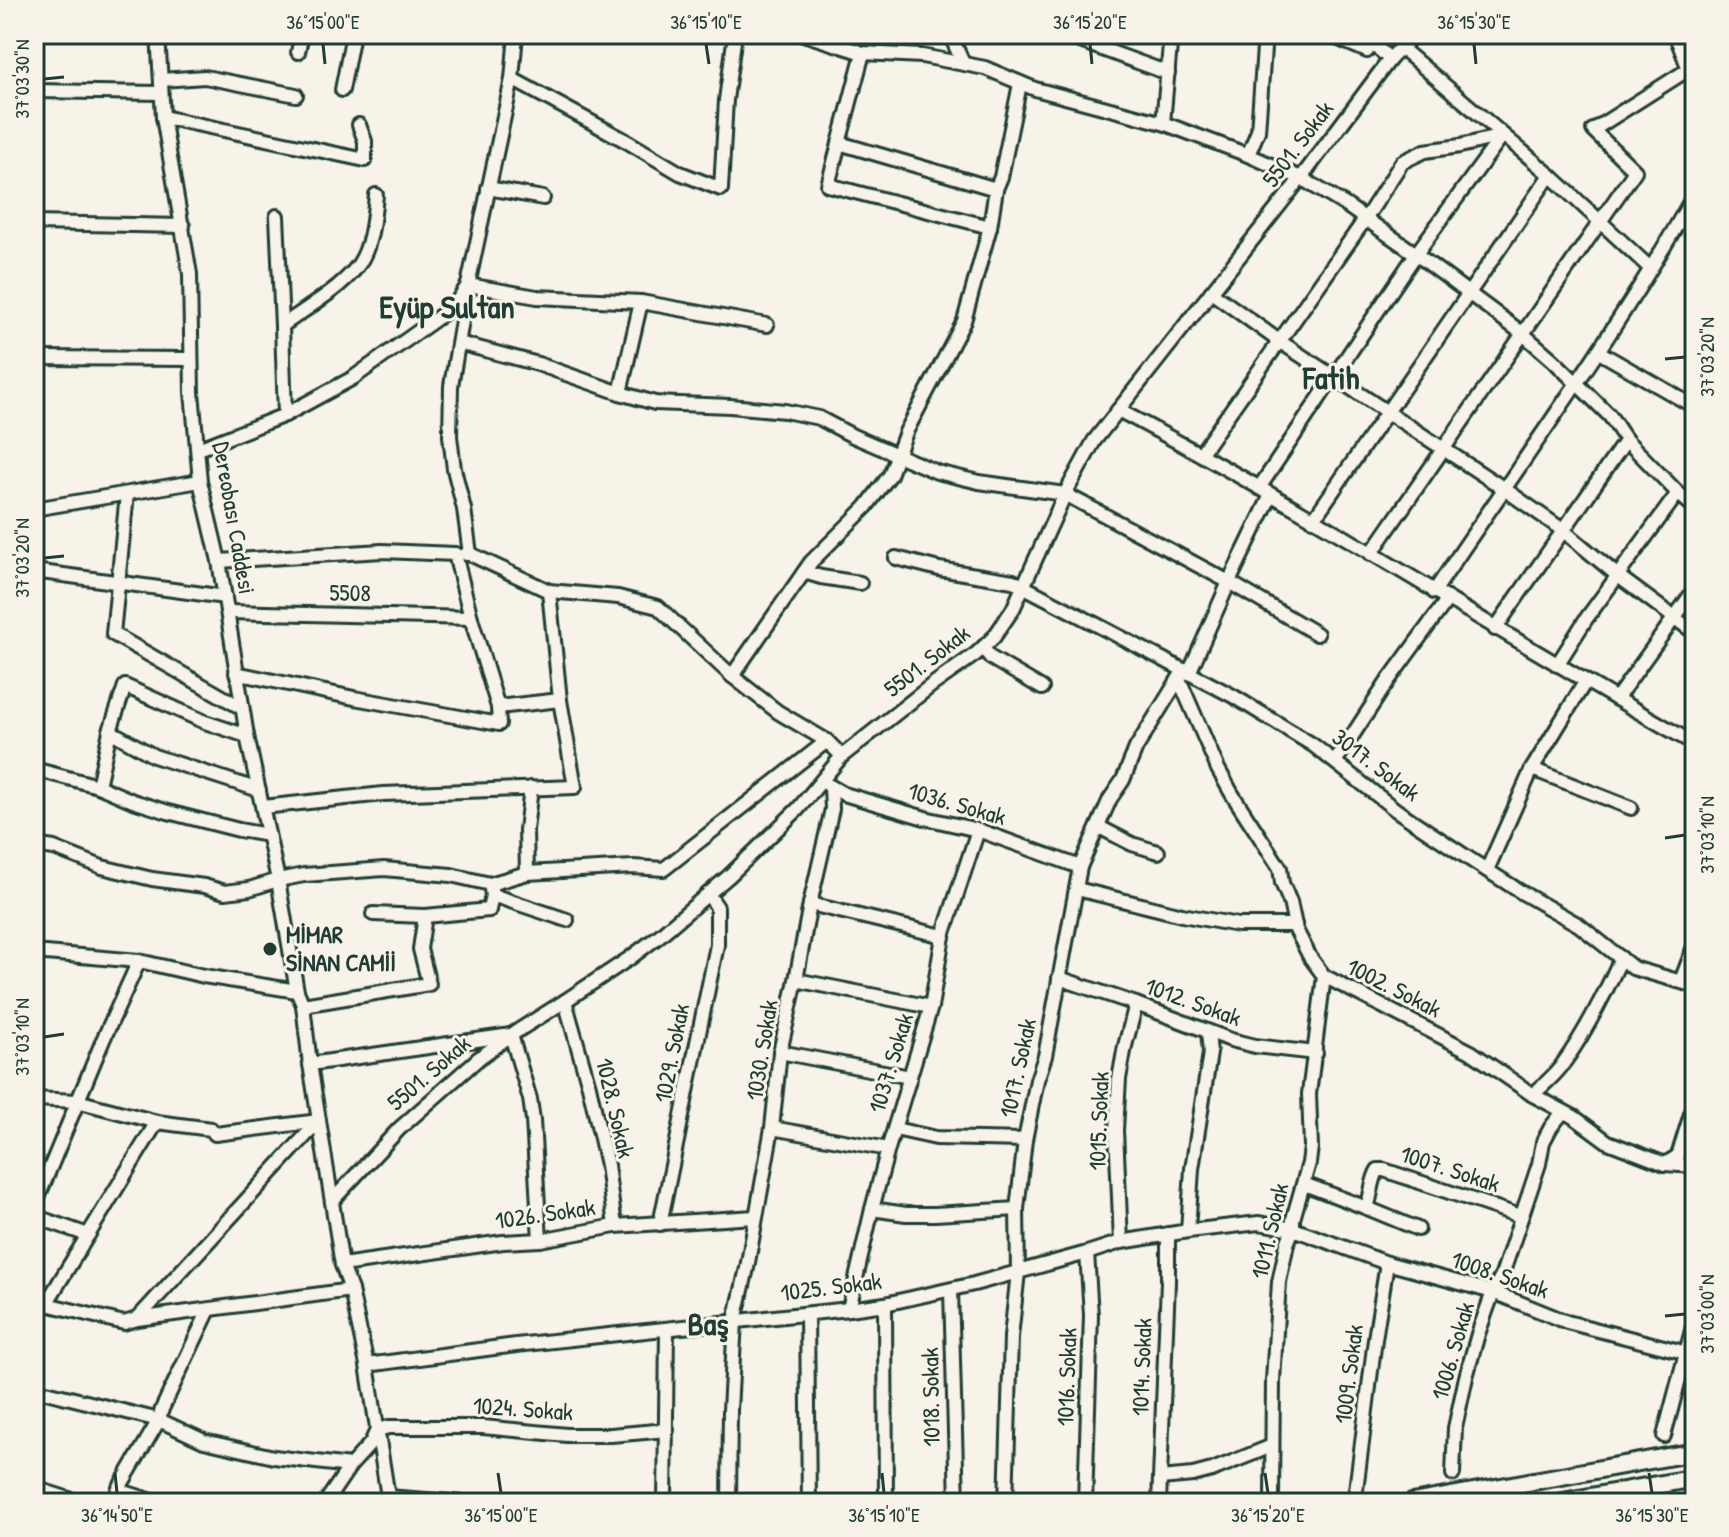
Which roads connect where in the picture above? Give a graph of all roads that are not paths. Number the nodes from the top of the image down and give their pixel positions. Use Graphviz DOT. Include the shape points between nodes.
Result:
graph roads {
  1 [pos="158,34"];
  2 [pos="302,34"];
  3 [pos="353,34"];
  4 [pos="516,34"];
  5 [pos="735,34"];
  6 [pos="803,34"];
  7 [pos="950,34"];
  8 [pos="1061,34"];
  9 [pos="1171,34"];
  10 [pos="1265,34"];
  11 [pos="1327,34"];
  12 [pos="1361,34"];
  13 [pos="1414,34"];
  14 [pos="1675,34"];
  15 [pos="1372,44"];
  16 [pos="1401,48"];
  17 [pos="298,52"];
  18 [pos="863,53"];
  19 [pos="1390,59"];
  20 [pos="963,63"];
  21 [pos="1689,69"];
  22 [pos="1168,73"];
  23 [pos="512,79"];
  24 [pos="161,80"];
  25 [pos="1020,84"];
  26 [pos="1695,84"];
  27 [pos="342,90"];
  28 [pos="34,91"];
  29 [pos="160,93"];
  30 [pos="296,95"];
  31 [pos="163,117"];
  32 [pos="1163,123"];
  33 [pos="359,125"];
  34 [pos="1502,136"];
  35 [pos="839,143"];
  36 [pos="1248,155"];
  37 [pos="1550,175"];
  38 [pos="1301,178"];
  39 [pos="488,188"];
  40 [pos="996,189"];
  41 [pos="1695,193"];
  42 [pos="376,195"];
  43 [pos="543,198"];
  44 [pos="277,216"];
  45 [pos="1366,218"];
  46 [pos="1599,221"];
  47 [pos="34,223"];
  48 [pos="183,226"];
  49 [pos="990,227"];
  50 [pos="1416,254"];
  51 [pos="1650,268"];
  52 [pos="468,285"];
  53 [pos="1211,292"];
  54 [pos="1469,294"];
  55 [pos="641,302"];
  56 [pos="767,325"];
  57 [pos="282,326"];
  58 [pos="1522,333"];
  59 [pos="1279,341"];
  60 [pos="459,343"];
  61 [pos="1599,352"];
  62 [pos="34,358"];
  63 [pos="191,359"];
  64 [pos="1335,376"];
  65 [pos="1576,382"];
  66 [pos="620,393"];
  67 [pos="1695,407"];
  68 [pos="1118,410"];
  69 [pos="1388,412"];
  70 [pos="285,415"];
  71 [pos="1626,440"];
  72 [pos="1442,448"];
  73 [pos="198,449"];
  74 [pos="1201,453"];
  75 [pos="898,455"];
  76 [pos="200,481"];
  77 [pos="1259,488"];
  78 [pos="1503,488"];
  79 [pos="1678,493"];
  80 [pos="127,494"];
  81 [pos="1065,494"];
  82 [pos="1271,495"];
  83 [pos="1695,508"];
  84 [pos="34,509"];
  85 [pos="1313,520"];
  86 [pos="1564,531"];
  87 [pos="455,554"];
  88 [pos="470,554"];
  89 [pos="1371,554"];
  90 [pos="896,558"];
  91 [pos="219,561"];
  92 [pos="34,571"];
  93 [pos="804,572"];
  94 [pos="1618,576"];
  95 [pos="118,582"];
  96 [pos="1229,582"];
  97 [pos="860,583"];
  98 [pos="1024,587"];
  99 [pos="1695,589"];
  100 [pos="549,591"];
  101 [pos="1434,592"];
  102 [pos="225,597"];
  103 [pos="1447,600"];
  104 [pos="228,612"];
  105 [pos="1674,617"];
  106 [pos="471,618"];
  107 [pos="1495,629"];
  108 [pos="1695,633"];
  109 [pos="1317,634"];
  110 [pos="983,648"];
  111 [pos="1557,665"];
  112 [pos="236,673"];
  113 [pos="1184,674"];
  114 [pos="732,676"];
  115 [pos="1585,682"];
  116 [pos="1042,688"];
  117 [pos="1616,699"];
  118 [pos="560,700"];
  119 [pos="498,707"];
  120 [pos="242,708"];
  121 [pos="110,731"];
  122 [pos="247,736"];
  123 [pos="827,741"];
  124 [pos="1695,744"];
  125 [pos="842,756"];
  126 [pos="1335,762"];
  127 [pos="34,769"];
  128 [pos="1532,769"];
  129 [pos="827,784"];
  130 [pos="98,786"];
  131 [pos="531,788"];
  132 [pos="259,790"];
  133 [pos="263,807"];
  134 [pos="1631,808"];
  135 [pos="1099,827"];
  136 [pos="978,830"];
  137 [pos="268,835"];
  138 [pos="34,845"];
  139 [pos="1158,852"];
  140 [pos="1080,867"];
  141 [pos="1487,870"];
  142 [pos="527,873"];
  143 [pos="278,880"];
  144 [pos="1077,889"];
  145 [pos="491,890"];
  146 [pos="708,894"];
  147 [pos="810,904"];
  148 [pos="373,914"];
  149 [pos="425,916"];
  150 [pos="567,920"];
  151 [pos="1295,925"];
  152 [pos="943,936"];
  153 [pos="1695,944"];
  154 [pos="34,952"];
  155 [pos="1621,958"];
  156 [pos="139,961"];
  157 [pos="1324,976"];
  158 [pos="1059,978"];
  159 [pos="796,980"];
  160 [pos="1681,981"];
  161 [pos="1695,986"];
  162 [pos="297,991"];
  163 [pos="565,1001"];
  164 [pos="1136,1004"];
  165 [pos="303,1005"];
  166 [pos="931,1007"];
  167 [pos="1208,1032"];
  168 [pos="511,1035"];
  169 [pos="780,1052"];
  170 [pos="1316,1053"];
  171 [pos="310,1064"];
  172 [pos="910,1077"];
  173 [pos="1533,1095"];
  174 [pos="34,1099"];
  175 [pos="77,1101"];
  176 [pos="1695,1101"];
  177 [pos="1563,1112"];
  178 [pos="319,1121"];
  179 [pos="157,1122"];
  180 [pos="772,1128"];
  181 [pos="895,1129"];
  182 [pos="1025,1140"];
  183 [pos="888,1149"];
  184 [pos="1665,1164"];
  185 [pos="1695,1166"];
  186 [pos="1304,1184"];
  187 [pos="332,1201"];
  188 [pos="34,1207"];
  189 [pos="1367,1208"];
  190 [pos="872,1209"];
  191 [pos="1017,1209"];
  192 [pos="34,1216"];
  193 [pos="1520,1216"];
  194 [pos="755,1217"];
  195 [pos="660,1224"];
  196 [pos="615,1226"];
  197 [pos="1293,1229"];
  198 [pos="1418,1229"];
  199 [pos="1188,1231"];
  200 [pos="1168,1234"];
  201 [pos="88,1235"];
  202 [pos="540,1240"];
  203 [pos="1121,1242"];
  204 [pos="1087,1253"];
  205 [pos="1387,1263"];
  206 [pos="342,1265"];
  207 [pos="1018,1272"];
  208 [pos="351,1290"];
  209 [pos="951,1290"];
  210 [pos="1493,1292"];
  211 [pos="40,1302"];
  212 [pos="885,1304"];
  213 [pos="849,1309"];
  214 [pos="209,1310"];
  215 [pos="807,1314"];
  216 [pos="137,1319"];
  217 [pos="1695,1319"];
  218 [pos="735,1321"];
  219 [pos="667,1329"];
  220 [pos="1690,1354"];
  221 [pos="367,1365"];
  222 [pos="34,1389"];
  223 [pos="159,1420"];
  224 [pos="377,1430"];
  225 [pos="667,1430"];
  226 [pos="1664,1436"];
  227 [pos="1272,1446"];
  228 [pos="1695,1452"];
  229 [pos="350,1466"];
  230 [pos="1453,1474"];
  231 [pos="1160,1478"];
  232 [pos="1695,1478"];
  233 [pos="34,1490"];
  234 [pos="1356,1490"];
  235 [pos="1272,1496"];
  236 [pos="388,1500"];
  237 [pos="75,1503"];
  238 [pos="159,1503"];
  239 [pos="325,1503"];
  240 [pos="464,1503"];
  241 [pos="665,1503"];
  242 [pos="729,1503"];
  243 [pos="809,1503"];
  244 [pos="886,1503"];
  245 [pos="957,1503"];
  246 [pos="1006,1503"];
  247 [pos="1085,1503"];
  248 [pos="1159,1503"];
  249 [pos="1412,1503"];
  250 [pos="1557,1503"];
  1 -- 24 [label="street, Dereobası Caddesi"];
  2 -- 17 [label="street"];
  3 -- 27 [label="street"];
  4 -- 23 [label="street"];
  5 -- 23 [label="street" via="721,189 680,173"];
  6 -- 18 [label="street"];
  7 -- 20 [label="street"];
  8 -- 22 [label="street"];
  9 -- 22 [label="street"];
  10 -- 36 [label="street" via="1258,131"];
  11 -- 15 [label="street" via="1367,51"];
  12 -- 15 [label="street"];
  13 -- 16 [label="street, 5501. Sokak"];
  14 -- 21 [label="street"];
  15 -- 19 [label="street"];
  16 -- 19 [label="street, 5501. Sokak"];
  16 -- 34 [label="street"];
  18 -- 20 [label="street"];
  18 -- 35 [label="street"];
  19 -- 38 [label="street, 5501. Sokak"];
  20 -- 25 [label="street"];
  21 -- 26 [label="street"];
  21 -- 46 [label="street" via="1593,130 1635,171"];
  22 -- 32 [label="street"];
  23 -- 39 [label="street"];
  24 -- 29 [label="street, Dereobası Caddesi"];
  24 -- 30 [label="street" via="205,77"];
  25 -- 32 [label="street"];
  25 -- 40 [label="street"];
  28 -- 29 [label="street"];
  29 -- 31 [label="street, Dereobası Caddesi"];
  31 -- 33 [label="street" via="365,160"];
  31 -- 48 [label="street, Dereobası Caddesi"];
  32 -- 36 [label="street"];
  34 -- 37 [label="street"];
  34 -- 45 [label="street" via="1425,151 1402,162"];
  34 -- 50 [label="street"];
  35 -- 40 [label="street"];
  35 -- 49 [label="street" via="828,185"];
  36 -- 38 [label="street"];
  37 -- 46 [label="street"];
  37 -- 54 [label="street"];
  38 -- 45 [label="street"];
  38 -- 53 [label="street, 5501. Sokak"];
  39 -- 43 [label="street"];
  39 -- 52 [label="street"];
  40 -- 49 [label="street"];
  41 -- 51 [label="street"];
  42 -- 57 [label="street" via="365,255 356,270"];
  44 -- 57 [label="street"];
  45 -- 50 [label="street"];
  45 -- 59 [label="street"];
  46 -- 51 [label="street"];
  46 -- 58 [label="street"];
  47 -- 48 [label="street"];
  48 -- 63 [label="street, Dereobası Caddesi" via="190,274"];
  49 -- 75 [label="street" via="964,321"];
  50 -- 54 [label="street"];
  50 -- 64 [label="street"];
  51 -- 61 [label="street"];
  52 -- 55 [label="street" via="537,297"];
  52 -- 60 [label="street"];
  52 -- 70 [label="street" via="454,306 353,378"];
  53 -- 59 [label="street"];
  53 -- 68 [label="street, 5501. Sokak"];
  54 -- 58 [label="street"];
  54 -- 69 [label="street"];
  55 -- 56 [label="street"];
  55 -- 66 [label="street"];
  57 -- 70 [label="street"];
  58 -- 65 [label="street"];
  58 -- 72 [label="street"];
  59 -- 64 [label="street"];
  59 -- 74 [label="street"];
  60 -- 66 [label="street"];
  60 -- 88 [label="street" via="450,436"];
  61 -- 65 [label="street"];
  61 -- 67 [label="street"];
  62 -- 63 [label="street"];
  63 -- 73 [label="street, Dereobası Caddesi"];
  64 -- 69 [label="street"];
  64 -- 77 [label="street"];
  65 -- 71 [label="street"];
  65 -- 78 [label="street"];
  66 -- 75 [label="street" via="655,403 819,418"];
  68 -- 74 [label="street"];
  68 -- 81 [label="street, 5501. Sokak"];
  69 -- 72 [label="street"];
  69 -- 85 [label="street"];
  70 -- 73 [label="street"];
  71 -- 79 [label="street"];
  71 -- 86 [label="street"];
  72 -- 78 [label="street"];
  72 -- 89 [label="street"];
  73 -- 76 [label="street, Dereobası Caddesi"];
  74 -- 77 [label="street"];
  75 -- 81 [label="street" via="979,482"];
  75 -- 93 [label="street" via="866,507"];
  76 -- 80 [label="street"];
  76 -- 91 [label="street, Dereobası Caddesi"];
  77 -- 82 [label="street"];
  78 -- 86 [label="street"];
  78 -- 101 [label="street"];
  79 -- 83 [label="street"];
  79 -- 94 [label="street"];
  80 -- 84 [label="street"];
  80 -- 95 [label="street"];
  81 -- 96 [label="street"];
  81 -- 98 [label="street, 5501. Sokak"];
  82 -- 85 [label="street"];
  82 -- 96 [label="street, 1017. Sokak"];
  85 -- 89 [label="street"];
  86 -- 94 [label="street"];
  86 -- 107 [label="street"];
  87 -- 88 [label="street"];
  87 -- 91 [label="street" via="382,551"];
  87 -- 106 [label="street"];
  88 -- 100 [label="street"];
  89 -- 101 [label="street"];
  90 -- 98 [label="street, 3017. Sokak"];
  91 -- 102 [label="street, Dereobası Caddesi"];
  92 -- 95 [label="street"];
  93 -- 97 [label="street"];
  93 -- 114 [label="street"];
  94 -- 105 [label="street"];
  94 -- 111 [label="street"];
  95 -- 102 [label="street"];
  95 -- 120 [label="street" via="113,634"];
  96 -- 109 [label="street"];
  96 -- 113 [label="street, 1017. Sokak"];
  98 -- 110 [label="street, 5501. Sokak"];
  98 -- 113 [label="street, 3017. Sokak"];
  99 -- 105 [label="street"];
  100 -- 114 [label="street" via="618,597 658,607"];
  100 -- 118 [label="street"];
  101 -- 103 [label="street"];
  102 -- 104 [label="street, Dereobası Caddesi"];
  103 -- 107 [label="street"];
  103 -- 126 [label="street"];
  104 -- 106 [label="street, 5508"];
  104 -- 112 [label="street, Dereobası Caddesi"];
  105 -- 108 [label="street"];
  105 -- 117 [label="street"];
  106 -- 119 [label="street"];
  107 -- 111 [label="street"];
  110 -- 116 [label="street"];
  110 -- 125 [label="street, 5501. Sokak"];
  111 -- 115 [label="street"];
  112 -- 119 [label="street" via="499,724"];
  112 -- 120 [label="street, Dereobası Caddesi"];
  113 -- 126 [label="street, 3017. Sokak" via="1233,696"];
  113 -- 135 [label="street, 1017. Sokak" via="1136,748"];
  113 -- 151 [label="street, 1002. Sokak" via="1218,769 1280,868"];
  114 -- 123 [label="street"];
  115 -- 117 [label="street"];
  115 -- 128 [label="street"];
  117 -- 124 [label="street"];
  118 -- 119 [label="street"];
  118 -- 131 [label="street" via="575,787"];
  120 -- 122 [label="street, Dereobası Caddesi"];
  121 -- 122 [label="street" via="125,686"];
  121 -- 130 [label="street"];
  121 -- 132 [label="street" via="154,756"];
  122 -- 132 [label="street, Dereobası Caddesi"];
  123 -- 125 [label="street"];
  123 -- 142 [label="street" via="664,869"];
  125 -- 129 [label="street, 5501. Sokak"];
  126 -- 141 [label="street, 3017. Sokak"];
  127 -- 130 [label="street"];
  128 -- 134 [label="street"];
  128 -- 141 [label="street"];
  129 -- 136 [label="street, 1036. Sokak" via="844,794"];
  129 -- 146 [label="street, 5501. Sokak"];
  129 -- 147 [label="street, 1030. Sokak" via="832,809"];
  130 -- 137 [label="street" via="168,812"];
  131 -- 133 [label="street" via="383,794"];
  131 -- 142 [label="street"];
  132 -- 133 [label="street, Dereobası Caddesi"];
  133 -- 137 [label="street, Dereobası Caddesi"];
  135 -- 139 [label="street"];
  135 -- 140 [label="street, 1017. Sokak"];
  136 -- 140 [label="street, 1036. Sokak"];
  136 -- 152 [label="street, 1037. Sokak"];
  137 -- 143 [label="street, Dereobası Caddesi"];
  138 -- 143 [label="street" via="102,867 225,892"];
  140 -- 144 [label="street, 1017. Sokak"];
  141 -- 155 [label="street, 3017. Sokak" via="1579,925"];
  142 -- 145 [label="street"];
  143 -- 145 [label="street" via="384,869 451,875"];
  143 -- 162 [label="street, Dereobası Caddesi"];
  144 -- 151 [label="street" via="1238,925"];
  144 -- 158 [label="street, 1017. Sokak"];
  145 -- 149 [label="street" via="489,910"];
  145 -- 150 [label="street"];
  146 -- 163 [label="street, 5501. Sokak" via="659,936"];
  146 -- 195 [label="street, 1029. Sokak" via="717,907 717,945"];
  147 -- 152 [label="street"];
  147 -- 159 [label="street, 1030. Sokak"];
  148 -- 149 [label="street"];
  149 -- 165 [label="street" via="420,949 429,984"];
  151 -- 157 [label="street, 1002. Sokak"];
  152 -- 166 [label="street, 1037. Sokak"];
  153 -- 160 [label="street"];
  154 -- 156 [label="street"];
  155 -- 160 [label="street, 3017. Sokak" via="1633,968"];
  155 -- 173 [label="street" via="1579,1040"];
  156 -- 162 [label="street"];
  156 -- 175 [label="street"];
  157 -- 170 [label="street, 1011. Sokak"];
  157 -- 173 [label="street, 1002. Sokak" via="1471,1052"];
  158 -- 164 [label="street, 1012. Sokak"];
  158 -- 182 [label="street, 1017. Sokak"];
  159 -- 166 [label="street"];
  159 -- 169 [label="street, 1030. Sokak"];
  160 -- 161 [label="street, 3017. Sokak"];
  162 -- 165 [label="street, Dereobası Caddesi"];
  163 -- 168 [label="street, 5501. Sokak"];
  163 -- 196 [label="street, 1028. Sokak" via="607,1165"];
  164 -- 167 [label="street, 1012. Sokak"];
  164 -- 203 [label="street, 1015. Sokak" via="1119,1079"];
  165 -- 171 [label="street, Dereobası Caddesi"];
  166 -- 172 [label="street, 1037. Sokak"];
  167 -- 170 [label="street, 1012. Sokak" via="1255,1046"];
  167 -- 199 [label="street" via="1210,1053"];
  168 -- 171 [label="street"];
  168 -- 187 [label="street, 5501. Sokak" via="399,1129"];
  168 -- 202 [label="street" via="533,1120"];
  169 -- 172 [label="street"];
  169 -- 180 [label="street, 1030. Sokak"];
  170 -- 186 [label="street, 1011. Sokak"];
  171 -- 178 [label="street, Dereobası Caddesi"];
  172 -- 181 [label="street, 1037. Sokak"];
  173 -- 177 [label="street, 1002. Sokak"];
  174 -- 175 [label="street"];
  175 -- 179 [label="street"];
  175 -- 188 [label="street"];
  176 -- 184 [label="street" via="1678,1156"];
  177 -- 184 [label="street, 1002. Sokak" via="1608,1142"];
  177 -- 193 [label="street, 1006. Sokak" via="1543,1142"];
  178 -- 179 [label="street" via="215,1134 211,1129"];
  178 -- 187 [label="street, Dereobası Caddesi"];
  178 -- 216 [label="street"];
  179 -- 201 [label="street"];
  180 -- 183 [label="street"];
  180 -- 194 [label="street, 1030. Sokak"];
  181 -- 182 [label="street" via="936,1138"];
  181 -- 183 [label="street, 1037. Sokak"];
  182 -- 191 [label="street, 1017. Sokak"];
  183 -- 190 [label="street, 1037. Sokak"];
  184 -- 185 [label="street, 1002. Sokak"];
  186 -- 189 [label="street"];
  186 -- 197 [label="street, 1011. Sokak"];
  187 -- 206 [label="street, Dereobası Caddesi"];
  189 -- 193 [label="street, 1007. Sokak" via="1378,1170"];
  189 -- 198 [label="street"];
  190 -- 191 [label="street" via="906,1214"];
  190 -- 213 [label="street, 1037. Sokak"];
  191 -- 207 [label="street, 1017. Sokak"];
  192 -- 201 [label="street"];
  193 -- 210 [label="street, 1006. Sokak"];
  194 -- 195 [label="street, 1026. Sokak"];
  194 -- 218 [label="street, 1030. Sokak"];
  195 -- 196 [label="street, 1026. Sokak"];
  196 -- 202 [label="street, 1026. Sokak"];
  197 -- 199 [label="street, 1025. Sokak" via="1259,1223"];
  197 -- 205 [label="street, 1008. Sokak"];
  197 -- 227 [label="street, 1011. Sokak" via="1279,1282"];
  199 -- 200 [label="street, 1025. Sokak"];
  200 -- 203 [label="street, 1025. Sokak"];
  200 -- 231 [label="street, 1014. Sokak"];
  201 -- 211 [label="street"];
  202 -- 206 [label="street, 1026. Sokak"];
  203 -- 204 [label="street, 1025. Sokak"];
  204 -- 207 [label="street, 1025. Sokak"];
  204 -- 247 [label="street, 1016. Sokak" via="1091,1315"];
  205 -- 210 [label="street, 1008. Sokak"];
  205 -- 234 [label="street, 1009. Sokak"];
  206 -- 208 [label="street, Dereobası Caddesi"];
  207 -- 209 [label="street, 1025. Sokak"];
  207 -- 246 [label="street, 1017. Sokak"];
  208 -- 214 [label="street"];
  208 -- 221 [label="street, Dereobası Caddesi"];
  209 -- 212 [label="street, 1025. Sokak"];
  209 -- 245 [label="street, 1018. Sokak"];
  210 -- 220 [label="street, 1008. Sokak" via="1567,1322"];
  210 -- 230 [label="street, 1006. Sokak" via="1455,1428"];
  211 -- 216 [label="street" via="124,1323"];
  212 -- 213 [label="street, 1025. Sokak"];
  212 -- 244 [label="street"];
  213 -- 215 [label="street, 1025. Sokak"];
  214 -- 216 [label="street"];
  214 -- 223 [label="street"];
  215 -- 218 [label="street, 1025. Sokak"];
  215 -- 243 [label="street"];
  217 -- 220 [label="street"];
  218 -- 219 [label="street, 1025. Sokak"];
  218 -- 242 [label="street, 1030. Sokak"];
  219 -- 221 [label="street, 1025. Sokak"];
  219 -- 225 [label="street"];
  220 -- 226 [label="street"];
  221 -- 224 [label="street, Dereobası Caddesi"];
  222 -- 223 [label="street"];
  223 -- 229 [label="street" via="204,1441"];
  223 -- 238 [label="street" via="118,1490"];
  224 -- 225 [label="street, 1024. Sokak" via="447,1426 567,1435"];
  224 -- 229 [label="street"];
  224 -- 236 [label="street, Dereobası Caddesi"];
  225 -- 241 [label="street"];
  227 -- 231 [label="street" via="1212,1470"];
  227 -- 235 [label="street, 1011. Sokak"];
  228 -- 249 [label="highway"];
  229 -- 239 [label="street"];
  231 -- 248 [label="street, 1014. Sokak"];
  232 -- 250 [label="highway"];
  233 -- 237 [label="highway"];
  236 -- 240 [label="street"];
}
